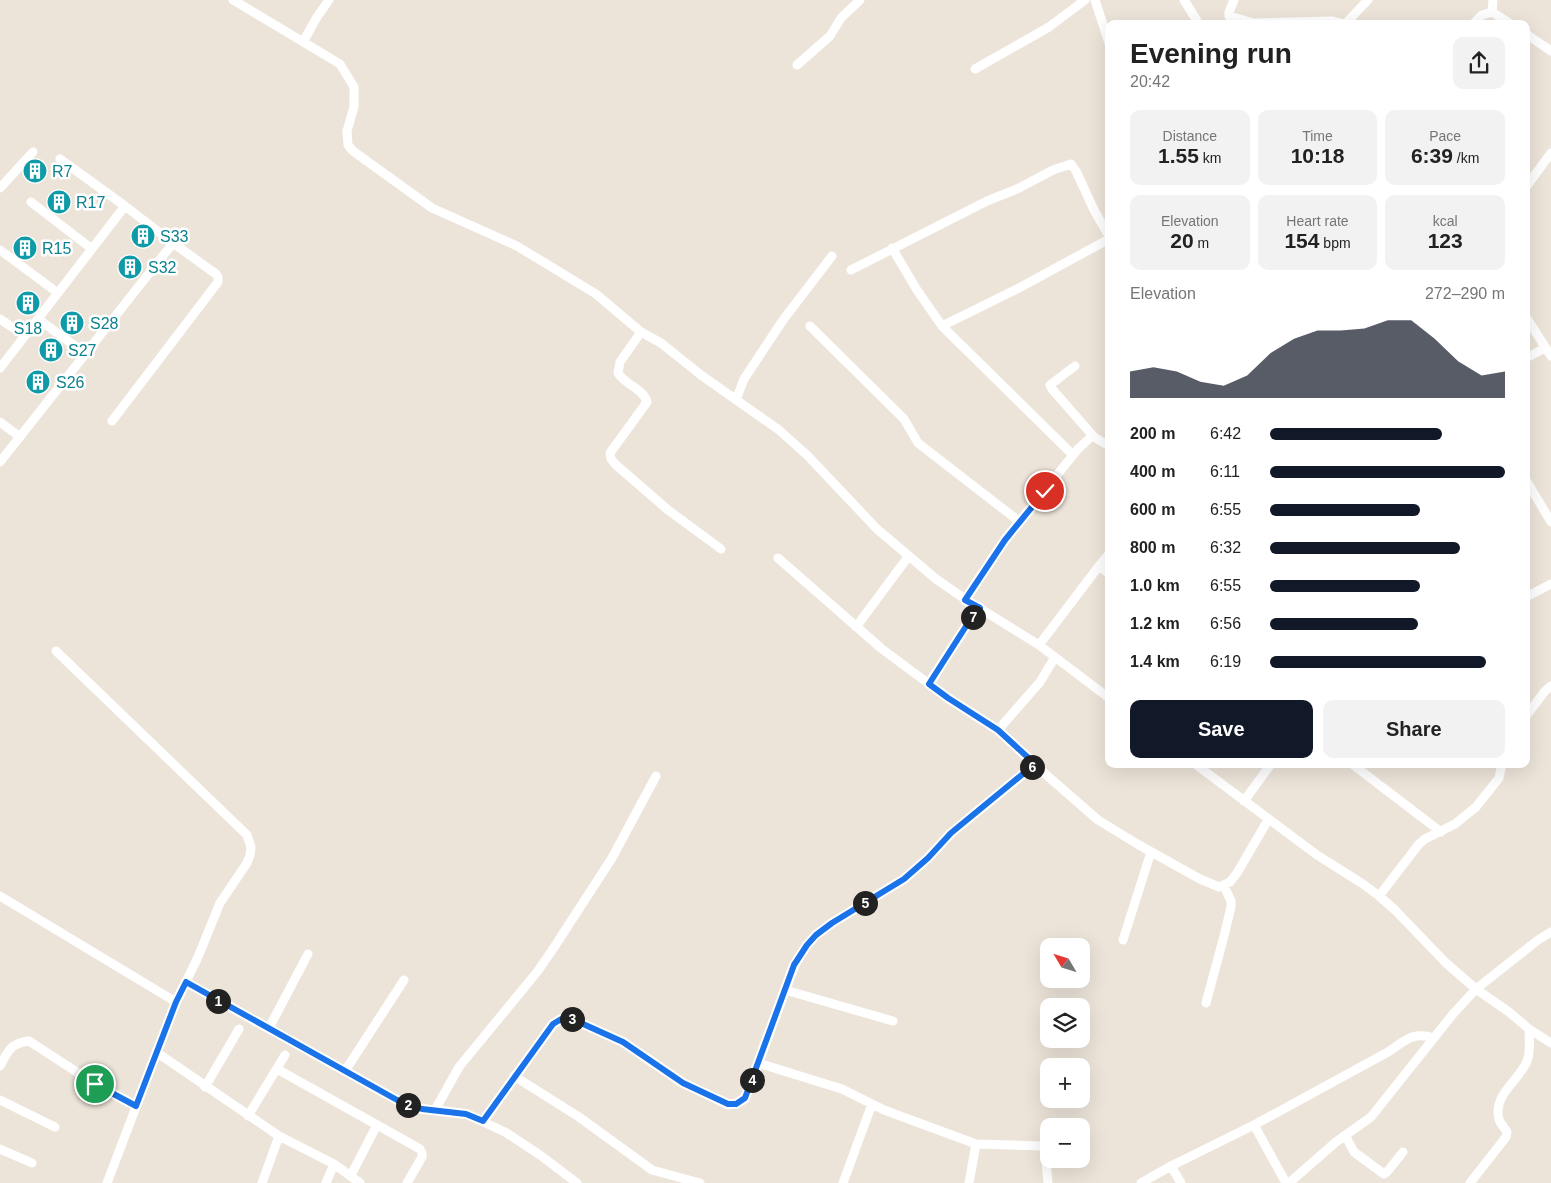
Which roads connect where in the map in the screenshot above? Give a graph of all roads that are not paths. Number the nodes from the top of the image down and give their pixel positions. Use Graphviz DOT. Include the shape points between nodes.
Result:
graph roads {
  1 [pos="232,0"];
  2 [pos="329,0"];
  3 [pos="860,0"];
  4 [pos="1085,0"];
  5 [pos="1095,0"];
  6 [pos="1184,0"];
  7 [pos="1234,0"];
  8 [pos="1368,0"];
  9 [pos="1493,0"];
  10 [pos="1492,12"];
  11 [pos="1197,20"];
  12 [pos="1243,20"];
  13 [pos="1349,20"];
  14 [pos="1477,20"];
  15 [pos="1505,20"];
  16 [pos="1105,31"];
  17 [pos="1530,37"];
  18 [pos="303,42"];
  19 [pos="1551,51"];
  20 [pos="797,65"];
  21 [pos="975,69"];
  22 [pos="33,152"];
  23 [pos="1551,153"];
  24 [pos="60,160"];
  25 [pos="1530,182"];
  26 [pos="0,188"];
  27 [pos="31,202"];
  28 [pos="125,206"];
  29 [pos="1105,230"];
  30 [pos="1105,239"];
  31 [pos="174,243"];
  32 [pos="892,248"];
  33 [pos="92,249"];
  34 [pos="0,250"];
  35 [pos="832,256"];
  36 [pos="851,270"];
  37 [pos="58,293"];
  38 [pos="0,319"];
  39 [pos="38,319"];
  40 [pos="1530,323"];
  41 [pos="810,326"];
  42 [pos="942,326"];
  43 [pos="641,332"];
  44 [pos="25,336"];
  45 [pos="1548,352"];
  46 [pos="86,354"];
  47 [pos="1530,357"];
  48 [pos="1074,366"];
  49 [pos="0,368"];
  50 [pos="736,400"];
  51 [pos="112,421"];
  52 [pos="0,422"];
  53 [pos="20,437"];
  54 [pos="1094,437"];
  55 [pos="1105,444"];
  56 [pos="1073,456"];
  57 [pos="0,462"];
  58 [pos="1530,487"];
  59 [pos="1020,522"];
  60 [pos="1551,522"];
  61 [pos="721,550"];
  62 [pos="908,557"];
  63 [pos="778,558"];
  64 [pos="1105,559"];
  65 [pos="1099,566"];
  66 [pos="1105,571"];
  67 [pos="1551,584"];
  68 [pos="1530,596"];
  69 [pos="965,600"];
  70 [pos="980,608"];
  71 [pos="856,628"];
  72 [pos="1039,645"];
  73 [pos="56,651"];
  74 [pos="1056,657"];
  75 [pos="929,684"];
  76 [pos="1551,686"];
  77 [pos="1105,695"];
  78 [pos="1530,711"];
  79 [pos="998,730"];
  80 [pos="1035,764"];
  81 [pos="1200,768"];
  82 [pos="1268,768"];
  83 [pos="1357,768"];
  84 [pos="1501,768"];
  85 [pos="656,776"];
  86 [pos="1244,801"];
  87 [pos="1268,820"];
  88 [pos="1440,832"];
  89 [pos="1151,852"];
  90 [pos="1224,886"];
  91 [pos="0,896"];
  92 [pos="1379,896"];
  93 [pos="1551,932"];
  94 [pos="1123,940"];
  95 [pos="308,954"];
  96 [pos="404,980"];
  97 [pos="186,982"];
  98 [pos="1476,989"];
  99 [pos="785,990"];
  100 [pos="176,1002"];
  101 [pos="1206,1003"];
  102 [pos="893,1021"];
  103 [pos="269,1028"];
  104 [pos="239,1029"];
  105 [pos="1529,1030"];
  106 [pos="1434,1038"];
  107 [pos="1551,1043"];
  108 [pos="285,1055"];
  109 [pos="162,1056"];
  110 [pos="758,1063"];
  111 [pos="0,1066"];
  112 [pos="276,1069"];
  113 [pos="346,1071"];
  114 [pos="514,1076"];
  115 [pos="205,1087"];
  116 [pos="0,1100"];
  117 [pos="872,1104"];
  118 [pos="136,1106"];
  119 [pos="435,1110"];
  120 [pos="248,1116"];
  121 [pos="483,1121"];
  122 [pos="377,1125"];
  123 [pos="1254,1125"];
  124 [pos="55,1127"];
  125 [pos="1345,1135"];
  126 [pos="280,1136"];
  127 [pos="976,1144"];
  128 [pos="0,1149"];
  129 [pos="1403,1152"];
  130 [pos="32,1163"];
  131 [pos="334,1164"];
  132 [pos="1171,1166"];
  133 [pos="351,1175"];
  134 [pos="107,1183"];
  135 [pos="262,1183"];
  136 [pos="326,1183"];
  137 [pos="360,1183"];
  138 [pos="407,1183"];
  139 [pos="578,1183"];
  140 [pos="700,1183"];
  141 [pos="843,1183"];
  142 [pos="969,1183"];
  143 [pos="1048,1183"];
  144 [pos="1141,1183"];
  145 [pos="1181,1183"];
  146 [pos="1287,1183"];
  147 [pos="1470,1183"];
  1 -- 18 [label="street"];
  2 -- 18 [label="street"];
  3 -- 20 [label="street" via="845,13 830,36"];
  4 -- 21 [label="street" via="1049,27"];
  5 -- 16 [label="street"];
  6 -- 11 [label="street"];
  7 -- 12 [label="street" via="1229,16"];
  8 -- 13 [label="street"];
  9 -- 10 [label="street"];
  10 -- 14 [label="street"];
  10 -- 15 [label="street"];
  17 -- 19 [label="street"];
  18 -- 43 [label="street" via="340,64 354,87 354,107 347,131 348,145 354,152 432,208 517,246 596,294"];
  22 -- 26 [label="street"];
  23 -- 25 [label="street"];
  24 -- 28 [label="street"];
  27 -- 33 [label="street"];
  28 -- 31 [label="street"];
  28 -- 33 [label="street"];
  29 -- 32 [label="street" via="1071,164"];
  30 -- 42 [label="street"];
  31 -- 46 [label="street"];
  31 -- 51 [label="street" via="216,274 218,282"];
  32 -- 36 [label="street"];
  32 -- 42 [label="street"];
  33 -- 37 [label="street"];
  34 -- 37 [label="street"];
  35 -- 50 [label="street" via="783,320 744,379"];
  37 -- 39 [label="street"];
  38 -- 44 [label="street"];
  39 -- 44 [label="street"];
  39 -- 46 [label="street"];
  40 -- 45 [label="street"];
  41 -- 59 [label="street" via="904,419 918,443"];
  42 -- 56 [label="street"];
  43 -- 50 [label="street" via="661,343"];
  43 -- 61 [label="street" via="620,362 618,373 647,402 610,453 611,459 668,510"];
  44 -- 49 [label="street"];
  45 -- 47 [label="street"];
  46 -- 53 [label="street"];
  48 -- 54 [label="street" via="1050,385"];
  50 -- 62 [label="street" via="779,430"];
  52 -- 53 [label="street"];
  53 -- 57 [label="street"];
  54 -- 55 [label="street"];
  54 -- 56 [label="street"];
  56 -- 59 [label="street"];
  58 -- 60 [label="street"];
  59 -- 69 [label="street"];
  62 -- 69 [label="street"];
  62 -- 71 [label="street"];
  63 -- 71 [label="street"];
  64 -- 65 [label="street"];
  65 -- 66 [label="street"];
  65 -- 72 [label="street"];
  67 -- 68 [label="street"];
  69 -- 70 [label="street"];
  70 -- 72 [label="street"];
  70 -- 75 [label="street"];
  71 -- 75 [label="street"];
  72 -- 74 [label="street"];
  73 -- 97 [label="street" via="247,835 251,847 247,863 220,903"];
  74 -- 77 [label="street"];
  74 -- 79 [label="street" via="1040,682"];
  75 -- 79 [label="street"];
  76 -- 78 [label="street"];
  79 -- 80 [label="street"];
  80 -- 89 [label="street" via="1098,820"];
  80 -- 99 [label="street" via="951,833 904,879 816,935 794,965"];
  81 -- 86 [label="street"];
  82 -- 86 [label="street"];
  83 -- 88 [label="street"];
  84 -- 88 [label="street" via="1499,778 1476,807"];
  85 -- 119 [label="street" via="612,858 551,952 459,1067"];
  86 -- 87 [label="street"];
  87 -- 90 [label="street" via="1237,874"];
  87 -- 92 [label="street"];
  88 -- 92 [label="street" via="1419,844"];
  89 -- 90 [label="street" via="1214,886"];
  89 -- 94 [label="street"];
  90 -- 101 [label="street" via="1231,901"];
  91 -- 100 [label="street"];
  92 -- 98 [label="street"];
  93 -- 98 [label="street"];
  95 -- 103 [label="street"];
  96 -- 113 [label="street"];
  97 -- 100 [label="street"];
  97 -- 103 [label="street"];
  98 -- 105 [label="street"];
  98 -- 106 [label="street"];
  99 -- 102 [label="street"];
  99 -- 110 [label="street"];
  100 -- 118 [label="street"];
  103 -- 113 [label="street"];
  104 -- 115 [label="street"];
  105 -- 107 [label="street"];
  105 -- 147 [label="street" via="1528,1059 1501,1098 1498,1108 1498,1119 1507,1132 1506,1137"];
  106 -- 123 [label="street" via="1418,1035 1406,1040"];
  106 -- 125 [label="street" via="1371,1117"];
  108 -- 112 [label="street"];
  109 -- 115 [label="street"];
  110 -- 114 [label="street" via="745,1098 736,1104 728,1104 683,1083 623,1042 563,1018 553,1024"];
  110 -- 117 [label="street" via="842,1089"];
  111 -- 118 [label="street" via="11,1048 18,1042 29,1041"];
  112 -- 120 [label="street"];
  112 -- 122 [label="street"];
  113 -- 119 [label="street" via="410,1106"];
  114 -- 121 [label="street"];
  114 -- 140 [label="street" via="579,1117 652,1170"];
  115 -- 120 [label="street"];
  116 -- 124 [label="street"];
  117 -- 127 [label="street"];
  117 -- 141 [label="street"];
  118 -- 134 [label="street"];
  119 -- 121 [label="street" via="466,1114"];
  120 -- 126 [label="street"];
  121 -- 139 [label="street" via="505,1132"];
  122 -- 133 [label="street"];
  122 -- 138 [label="street" via="416,1146 422,1153"];
  123 -- 132 [label="street"];
  123 -- 146 [label="street"];
  125 -- 129 [label="street" via="1354,1152 1384,1174"];
  125 -- 146 [label="street"];
  126 -- 131 [label="street"];
  126 -- 135 [label="street"];
  127 -- 142 [label="street"];
  127 -- 143 [label="street" via="1042,1146 1046,1150"];
  128 -- 130 [label="street"];
  131 -- 133 [label="street"];
  131 -- 136 [label="street"];
  132 -- 144 [label="street"];
  132 -- 145 [label="street"];
  133 -- 137 [label="street"];
}
